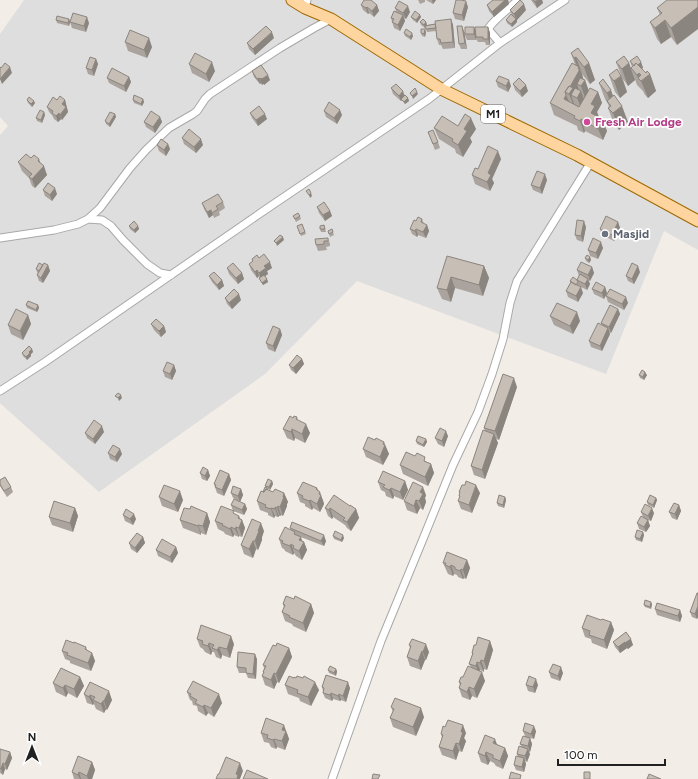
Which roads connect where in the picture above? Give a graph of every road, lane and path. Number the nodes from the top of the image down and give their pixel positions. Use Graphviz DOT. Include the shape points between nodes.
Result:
graph roads {
  1 [pos="292,0"];
  2 [pos="518,0"];
  3 [pos="566,0"];
  4 [pos="306,4"];
  5 [pos="331,20"];
  6 [pos="500,44"];
  7 [pos="442,89"];
  8 [pos="591,162"];
  9 [pos="88,219"];
  10 [pos="698,221"];
  11 [pos="0,238"];
  12 [pos="171,275"];
  13 [pos="0,391"];
  14 [pos="332,779"];
  1 -- 4 [label="main road, M1"];
  2 -- 6 [label="street" via="488,29"];
  3 -- 6 [label="street"];
  4 -- 5 [label="main road, M1"];
  5 -- 7 [label="main road, M1"];
  5 -- 9 [label="street" via="309,30 210,94 198,110 169,128 146,150 100,208"];
  6 -- 7 [label="street"];
  7 -- 8 [label="main road, M1"];
  7 -- 12 [label="street"];
  8 -- 10 [label="main road, M1"];
  8 -- 14 [label="street" via="517,281 503,339 478,412 453,465 381,640"];
  9 -- 11 [label="street" via="54,230"];
  9 -- 12 [label="street" via="102,220 111,226 154,270"];
  12 -- 13 [label="street"];
}
